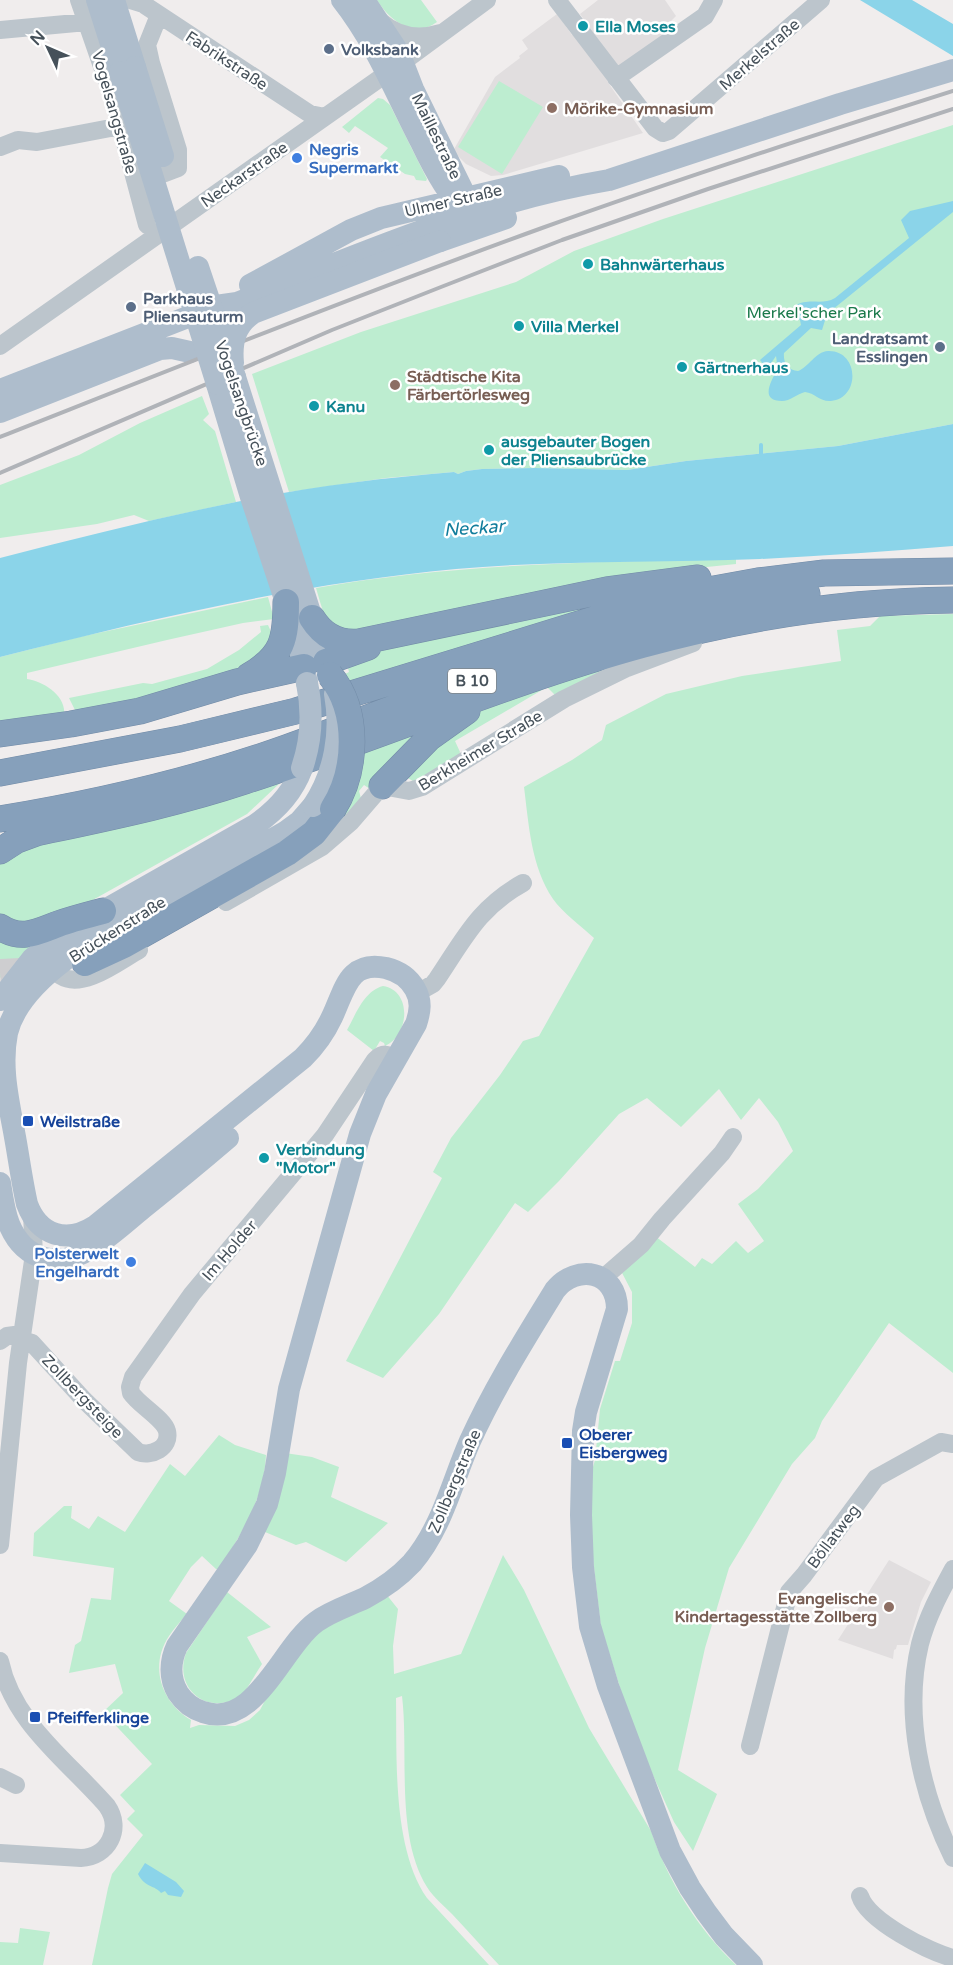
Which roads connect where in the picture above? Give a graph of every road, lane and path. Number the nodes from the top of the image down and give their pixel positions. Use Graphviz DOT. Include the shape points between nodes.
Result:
graph roads {
  1 [pos="79,0"];
  2 [pos="97,0"];
  3 [pos="114,0"];
  4 [pos="130,0"];
  5 [pos="342,0"];
  6 [pos="364,0"];
  7 [pos="487,0"];
  8 [pos="557,0"];
  9 [pos="714,0"];
  10 [pos="821,0"];
  11 [pos="159,15"];
  12 [pos="380,21"];
  13 [pos="87,22"];
  14 [pos="0,30"];
  15 [pos="444,32"];
  16 [pos="395,67"];
  17 [pos="953,69"];
  18 [pos="128,70"];
  19 [pos="616,78"];
  20 [pos="325,117"];
  21 [pos="121,126"];
  22 [pos="710,146"];
  23 [pos="0,147"];
  24 [pos="440,160"];
  25 [pos="609,180"];
  26 [pos="528,182"];
  27 [pos="136,184"];
  28 [pos="463,204"];
  29 [pos="397,213"];
  30 [pos="147,225"];
  31 [pos="216,306"];
  32 [pos="0,346"];
  33 [pos="226,380"];
  34 [pos="0,390"];
  35 [pos="0,412"];
  36 [pos="953,571"];
  37 [pos="824,573"];
  38 [pos="953,589"];
  39 [pos="953,600"];
  40 [pos="286,602"];
  41 [pos="831,618"];
  42 [pos="305,628"];
  43 [pos="387,638"];
  44 [pos="317,673"];
  45 [pos="237,682"];
  46 [pos="506,688"];
  47 [pos="0,734"];
  48 [pos="0,773"];
  49 [pos="382,786"];
  50 [pos="284,801"];
  51 [pos="323,808"];
  52 [pos="0,819"];
  53 [pos="0,851"];
  54 [pos="523,883"];
  55 [pos="103,911"];
  56 [pos="0,927"];
  57 [pos="36,956"];
  58 [pos="85,963"];
  59 [pos="388,969"];
  60 [pos="54,970"];
  61 [pos="0,984"];
  62 [pos="417,993"];
  63 [pos="10,1002"];
  64 [pos="0,1023"];
  65 [pos="396,1059"];
  66 [pos="2,1075"];
  67 [pos="733,1137"];
  68 [pos="0,1185"];
  69 [pos="32,1215"];
  70 [pos="34,1254"];
  71 [pos="602,1279"];
  72 [pos="22,1337"];
  73 [pos="0,1341"];
  74 [pos="953,1444"];
  75 [pos="145,1454"];
  76 [pos="0,1545"];
  77 [pos="953,1569"];
  78 [pos="0,1661"];
  79 [pos="750,1746"];
  80 [pos="0,1853"];
  81 [pos="953,1858"];
  82 [pos="860,1896"];
  83 [pos="953,1958"];
  84 [pos="752,1965"];
  1 -- 13 [label="street, Vogelsangstraße"];
  2 -- 18 [label="main road, Vogelsangbrücke"];
  3 -- 18 [label="main road, Vogelsangbrücke"];
  4 -- 11 [label="street, Fabrikstraße"];
  5 -- 16 [label="main road, Maillestraße"];
  6 -- 12 [label="main road, Maillestraße"];
  7 -- 15 [label="street, Neckarstraße"];
  8 -- 19 [label="street"];
  9 -- 19 [label="street" via="705,16"];
  10 -- 19 [label="street, Merkelstraße" via="669,131 657,130"];
  11 -- 20 [label="street, Fabrikstraße" via="310,114"];
  11 -- 27 [label="street" via="148,50 179,165"];
  12 -- 15 [label="street" via="407,35 423,37"];
  12 -- 16 [label="main road, Maillestraße"];
  13 -- 14 [label="street"];
  13 -- 21 [label="street, Vogelsangstraße"];
  15 -- 16 [label="street, Neckarstraße"];
  16 -- 20 [label="street, Neckarstraße"];
  16 -- 24 [label="main road, Maillestraße" via="413,89"];
  17 -- 22 [label="main road, Ulmer Straße"];
  18 -- 33 [label="main road, Vogelsangbrücke, bridge"];
  20 -- 32 [label="street, Neckarstraße"];
  21 -- 23 [label="street" via="37,142 18,140"];
  21 -- 27 [label="street, Vogelsangstraße"];
  22 -- 25 [label="main road, Ulmer Straße"];
  22 -- 26 [label="main road, Ulmer Straße" via="687,147"];
  24 -- 26 [label="main road" via="489,184"];
  24 -- 28 [label="main road, Maillestraße"];
  24 -- 29 [label="main road" via="430,196"];
  25 -- 28 [label="main road, Ulmer Straße"];
  25 -- 33 [label="main road, bridge" via="259,311 238,327"];
  26 -- 28 [label="main road, Ulmer Straße"];
  27 -- 30 [label="street, Vogelsangstraße"];
  28 -- 29 [label="main road, Ulmer Straße"];
  28 -- 31 [label="main road, Ulmer Straße" via="394,241 237,303"];
  29 -- 31 [label="main road, Ulmer Straße" via="329,242"];
  31 -- 34 [label="main road, Ulmer Straße"];
  33 -- 35 [label="main road, bridge" via="184,350 166,348"];
  33 -- 40 [label="main road, Vogelsangbrücke" via="250,497"];
  33 -- 42 [label="main road, Vogelsangbrücke"];
  36 -- 37 [label="highway, B 10"];
  37 -- 43 [label="highway" via="718,576 618,588"];
  37 -- 48 [label="highway, B 10" via="654,602 276,716 180,739"];
  38 -- 52 [label="highway, B 10" via="804,594 685,614 544,655 229,766 147,790"];
  39 -- 46 [label="highway" via="886,603 758,618 644,644"];
  40 -- 42 [label="highway"];
  41 -- 49 [label="street, Berkheimer Straße" via="737,633 675,649 564,699 422,788 409,791"];
  42 -- 43 [label="highway" via="343,642"];
  42 -- 44 [label="main road, Vogelsangbrücke"];
  42 -- 45 [label="highway" via="281,646 270,661"];
  43 -- 44 [label="highway"];
  44 -- 45 [label="highway"];
  44 -- 50 [label="main road, Vogelsangbrücke, bridge" via="308,749 296,784"];
  44 -- 51 [label="main road, Vogelsangbrücke, bridge" via="336,702 337,734"];
  44 -- 51 [label="highway, bridge" via="344,698 352,744 342,792"];
  45 -- 47 [label="highway" via="140,711"];
  46 -- 49 [label="highway" via="435,734"];
  46 -- 53 [label="highway" via="243,782 163,805 36,833"];
  49 -- 60 [label="street" via="341,832 301,860 89,978 69,980"];
  50 -- 55 [label="main road, Brückenstraße" via="255,825"];
  51 -- 58 [label="highway" via="314,833 287,854"];
  51 -- 60 [label="main road, Brückenstraße" via="104,934"];
  54 -- 62 [label="street" via="492,904 465,935 433,984"];
  55 -- 56 [label="highway" via="32,934"];
  55 -- 57 [label="main road, Brückenstraße"];
  57 -- 60 [label="street"];
  57 -- 61 [label="street, Brückenstraße"];
  57 -- 63 [label="main road, Brückenstraße"];
  59 -- 62 [label="main road" via="407,978"];
  59 -- 69 [label="main road" via="369,966 355,973 308,1053 95,1226 80,1234 58,1234 44,1229"];
  59 -- 70 [label="main road" via="376,971 365,980 305,1073 183,1176 91,1248 62,1260"];
  60 -- 63 [label="main road, Brückenstraße" via="29,992"];
  62 -- 65 [label="main road, Zollbergstraße" via="419,1017"];
  63 -- 64 [label="street"];
  63 -- 66 [label="main road, Brückenstraße"];
  65 -- 71 [label="main road, Zollbergstraße" via="372,1103 354,1154 289,1389 267,1504 247,1545 174,1652 172,1675 184,1700 210,1714 226,1714 244,1707 310,1627 330,1613 380,1590 402,1572 432,1533 487,1406 555,1290 574,1275 592,1274"];
  65 -- 75 [label="street, Im Holder" via="387,1054 375,1060 325,1135 192,1294 133,1377 131,1393 167,1431 160,1449"];
  66 -- 69 [label="main road, Brückenstraße"];
  67 -- 71 [label="street" via="641,1245"];
  68 -- 70 [label="main road" via="10,1226 17,1239"];
  69 -- 70 [label="street"];
  70 -- 72 [label="street"];
  71 -- 84 [label="main road" via="614,1293 617,1309 583,1431 581,1515 590,1626 608,1686 670,1851 706,1912"];
  72 -- 73 [label="street" via="7,1336"];
  72 -- 75 [label="street, Zollbergsteige" via="32,1342 136,1450"];
  72 -- 76 [label="street"];
  74 -- 79 [label="street, Böllatweg" via="941,1442 876,1478 789,1592"];
  77 -- 81 [label="street" via="920,1644 914,1696 922,1772"];
  78 -- 80 [label="street" via="9,1690 25,1718 107,1806 113,1826 107,1846 94,1857"];
  82 -- 83 [label="street" via="887,1925 936,1953"];
}
